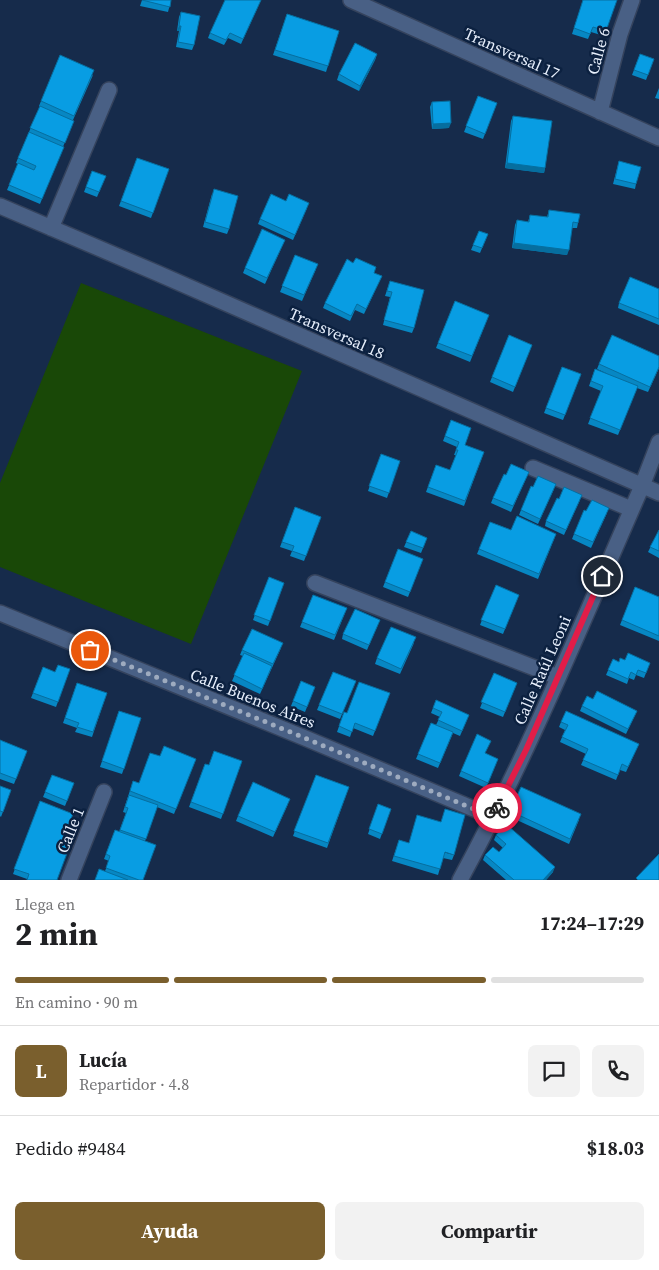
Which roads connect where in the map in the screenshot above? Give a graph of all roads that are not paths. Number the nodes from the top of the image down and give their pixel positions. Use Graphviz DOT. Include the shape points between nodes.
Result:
graph roads {
  1 [pos="351,0"];
  2 [pos="632,0"];
  3 [pos="109,90"];
  4 [pos="600,112"];
  5 [pos="659,138"];
  6 [pos="0,206"];
  7 [pos="51,228"];
  8 [pos="659,442"];
  9 [pos="533,468"];
  10 [pos="642,486"];
  11 [pos="659,493"];
  12 [pos="631,509"];
  13 [pos="315,583"];
  14 [pos="0,613"];
  15 [pos="558,677"];
  16 [pos="104,792"];
  17 [pos="493,817"];
  18 [pos="69,880"];
  19 [pos="460,880"];
  1 -- 4 [label="street, Transversal 17"];
  2 -- 4 [label="street, Calle 6"];
  3 -- 7 [label="street"];
  4 -- 5 [label="street, Transversal 17"];
  6 -- 7 [label="street, Transversal 18"];
  7 -- 10 [label="street, Transversal 18"];
  8 -- 10 [label="street, Calle Raúl Leoni"];
  9 -- 12 [label="street"];
  10 -- 11 [label="street, Transversal 18"];
  10 -- 12 [label="street, Calle Raúl Leoni"];
  12 -- 15 [label="street, Calle Raúl Leoni"];
  13 -- 15 [label="street"];
  14 -- 17 [label="street, Calle Buenos Aires"];
  15 -- 17 [label="street, Calle Raúl Leoni"];
  16 -- 18 [label="street, Calle 1"];
  17 -- 19 [label="street, Calle Raúl Leoni"];
}
